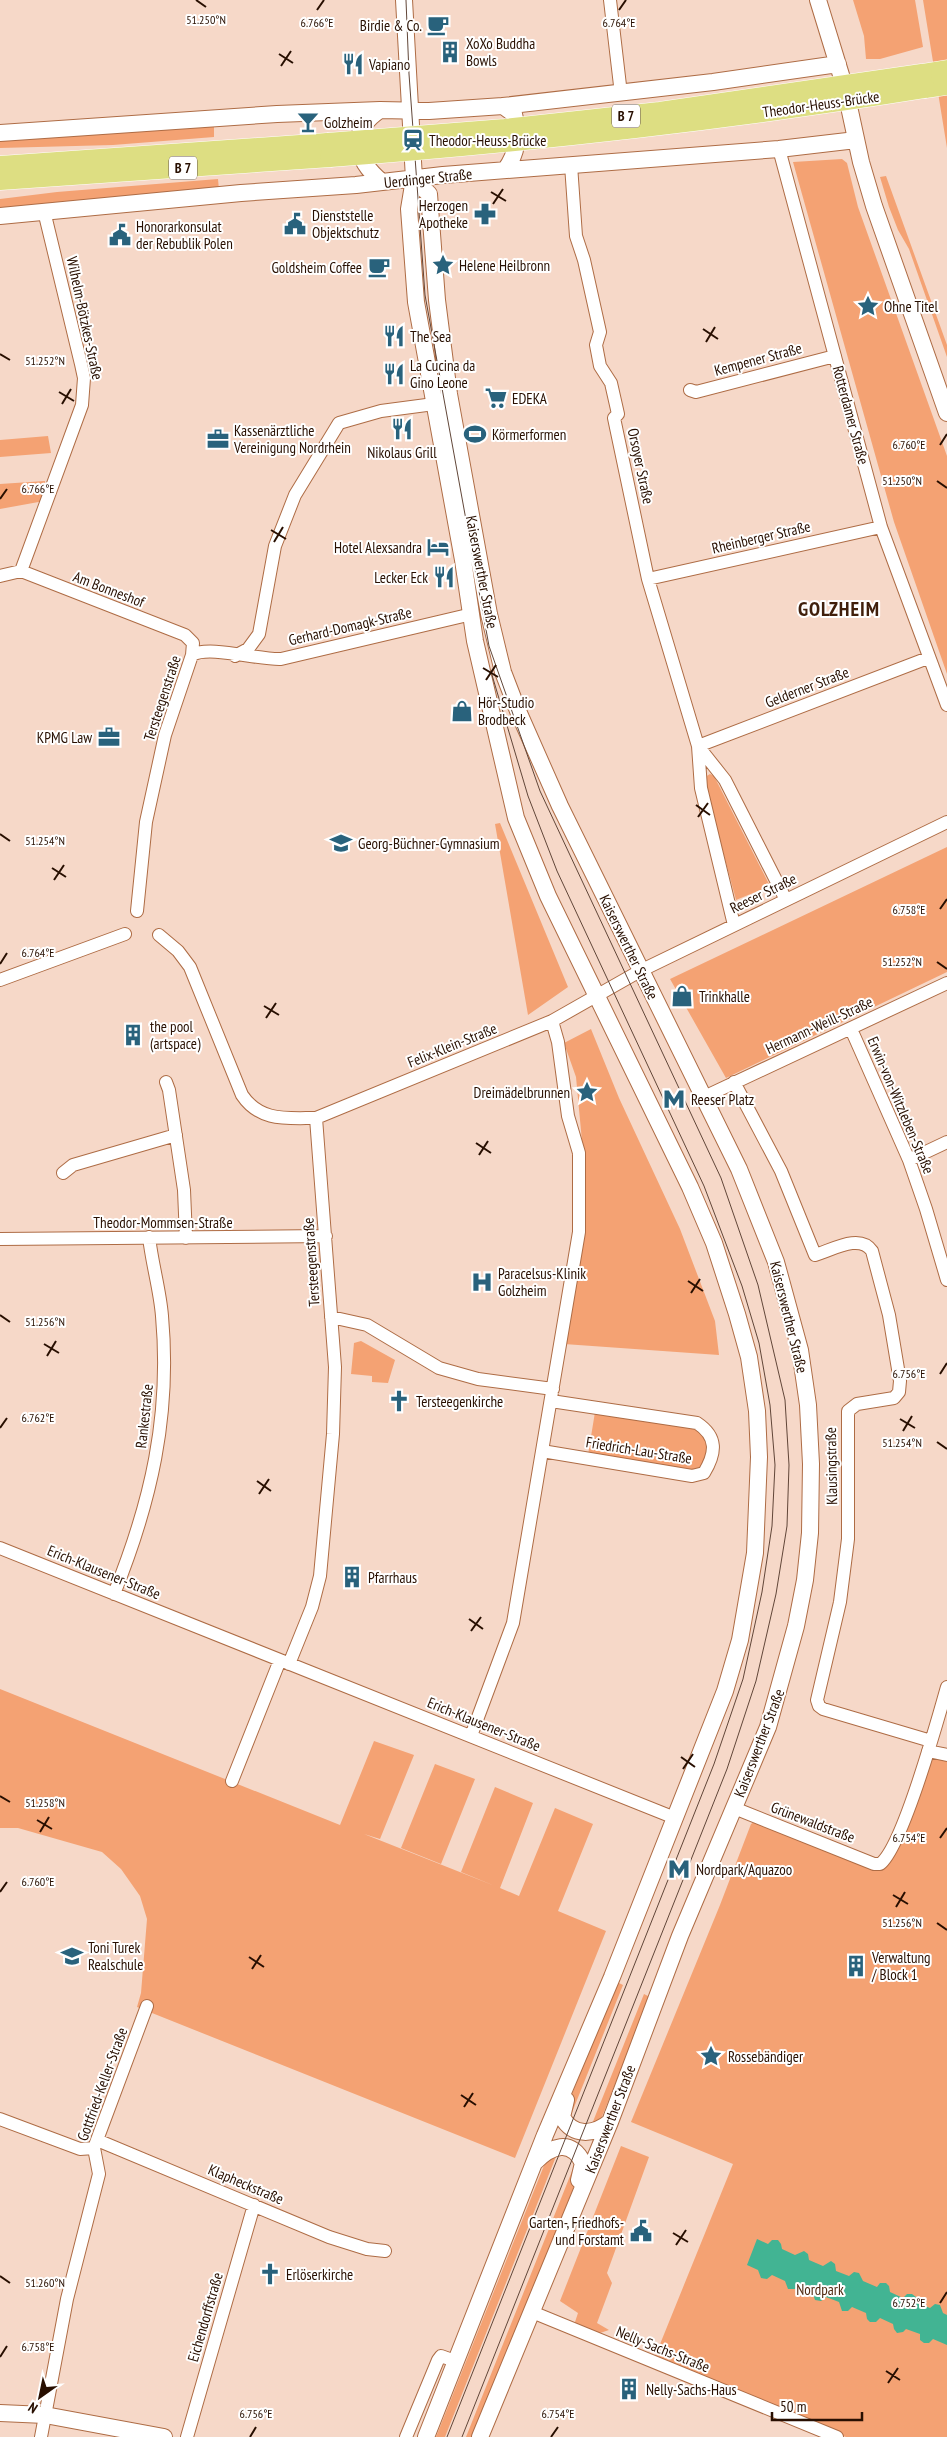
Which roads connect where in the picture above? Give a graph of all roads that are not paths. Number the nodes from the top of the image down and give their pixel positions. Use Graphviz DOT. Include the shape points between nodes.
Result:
graph roads {
  1 [pos="404,0"];
  2 [pos="610,0"];
  3 [pos="818,0"];
  4 [pos="838,64"];
  5 [pos="947,70"];
  6 [pos="923,81"];
  7 [pos="947,85"];
  8 [pos="621,94"];
  9 [pos="503,106"];
  10 [pos="380,110"];
  11 [pos="409,111"];
  12 [pos="0,132"];
  13 [pos="856,140"];
  14 [pos="779,149"];
  15 [pos="329,150"];
  16 [pos="571,165"];
  17 [pos="1,169"];
  18 [pos="505,170"];
  19 [pos="37,178"];
  20 [pos="414,179"];
  21 [pos="382,182"];
  22 [pos="0,187"];
  23 [pos="44,211"];
  24 [pos="0,216"];
  25 [pos="835,356"];
  26 [pos="690,390"];
  27 [pos="434,404"];
  28 [pos="947,413"];
  29 [pos="882,526"];
  30 [pos="21,571"];
  31 [pos="0,576"];
  32 [pos="648,579"];
  33 [pos="472,614"];
  34 [pos="192,655"];
  35 [pos="235,656"];
  36 [pos="928,658"];
  37 [pos="947,705"];
  38 [pos="698,746"];
  39 [pos="947,822"];
  40 [pos="786,900"];
  41 [pos="137,911"];
  42 [pos="734,925"];
  43 [pos="125,934"];
  44 [pos="159,934"];
  45 [pos="640,971"];
  46 [pos="0,980"];
  47 [pos="947,983"];
  48 [pos="596,997"];
  49 [pos="552,1021"];
  50 [pos="851,1029"];
  51 [pos="166,1082"];
  52 [pos="734,1082"];
  53 [pos="704,1097"];
  54 [pos="316,1118"];
  55 [pos="176,1135"];
  56 [pos="947,1142"];
  57 [pos="909,1160"];
  58 [pos="63,1173"];
  59 [pos="326,1236"];
  60 [pos="149,1238"];
  61 [pos="186,1238"];
  62 [pos="0,1240"];
  63 [pos="946,1273"];
  64 [pos="331,1317"];
  65 [pos="552,1395"];
  66 [pos="542,1451"];
  67 [pos="0,1548"];
  68 [pos="114,1594"];
  69 [pos="285,1662"];
  70 [pos="947,1687"];
  71 [pos="471,1736"];
  72 [pos="930,1746"];
  73 [pos="947,1755"];
  74 [pos="232,1781"];
  75 [pos="734,1808"];
  76 [pos="675,1818"];
  77 [pos="147,2006"];
  78 [pos="566,2083"];
  79 [pos="0,2119"];
  80 [pos="610,2122"];
  81 [pos="96,2144"];
  82 [pos="534,2163"];
  83 [pos="583,2189"];
  84 [pos="254,2205"];
  85 [pos="385,2251"];
  86 [pos="532,2312"];
  87 [pos="455,2361"];
  88 [pos="0,2413"];
  89 [pos="45,2416"];
  90 [pos="41,2437"];
  91 [pos="164,2437"];
  92 [pos="187,2437"];
  93 [pos="406,2437"];
  94 [pos="426,2437"];
  95 [pos="480,2437"];
  96 [pos="837,2437"];
  1 -- 11 [label="street, Kaiserswerther Straße"];
  2 -- 8 [label="street"];
  3 -- 4 [label="street"];
  4 -- 8 [label="street"];
  4 -- 13 [label="street"];
  5 -- 6 [label="main road, B 7"];
  6 -- 7 [label="main road, B 7"];
  6 -- 15 [label="main road, Theodor-Heuss-Brücke / B 7, bridge"];
  8 -- 9 [label="street"];
  9 -- 11 [label="street"];
  9 -- 18 [label="street" via="514,114 517,148"];
  10 -- 11 [label="street"];
  10 -- 12 [label="street"];
  10 -- 21 [label="street" via="364,125 358,140 364,164"];
  11 -- 20 [label="street, Kaiserswerther Straße"];
  13 -- 14 [label="street, Uerdinger Straße"];
  13 -- 28 [label="street" via="874,206"];
  14 -- 16 [label="street, Uerdinger Straße"];
  14 -- 25 [label="street, Rotterdamer Straße"];
  15 -- 17 [label="main road, B 7"];
  15 -- 19 [label="main road, B 7"];
  16 -- 18 [label="street, Uerdinger Straße"];
  16 -- 32 [label="street, Orsoyer Straße" via="576,236 600,332 596,345 600,366 611,383 618,414 614,418"];
  17 -- 19 [label="main road, B 7"];
  18 -- 20 [label="street, Uerdinger Straße"];
  19 -- 22 [label="main road"];
  20 -- 21 [label="street, Uerdinger Straße"];
  20 -- 27 [label="street, Kaiserswerther Straße" via="409,201 416,302"];
  20 -- 45 [label="street, Kaiserswerther Straße" via="429,194 437,300 449,394 489,614 503,672 552,789"];
  21 -- 23 [label="street, Uerdinger Straße"];
  23 -- 24 [label="street, Uerdinger Straße"];
  23 -- 30 [label="street, Wilhelm-Bötzkes-Straße" via="82,364 84,393"];
  25 -- 26 [label="street, Kempener Straße" via="696,392"];
  25 -- 29 [label="street, Rotterdamer Straße"];
  27 -- 33 [label="street, Kaiserswerther Straße"];
  27 -- 35 [label="street" via="381,411 339,423 295,495 275,546 259,634 248,649"];
  29 -- 32 [label="street, Rheinberger Straße"];
  29 -- 36 [label="street, Rotterdamer Straße"];
  30 -- 31 [label="street"];
  30 -- 34 [label="street, Am Bonneshof" via="185,635 193,643"];
  32 -- 38 [label="street, Orsoyer Straße"];
  33 -- 35 [label="street, Gerhard-Domagk-Straße" via="281,659"];
  33 -- 48 [label="street, Kaiserswerther Straße" via="475,641 516,818"];
  34 -- 35 [label="street, Tersteegenstraße" via="202,651"];
  34 -- 41 [label="street, Tersteegenstraße" via="165,735 146,822"];
  36 -- 37 [label="street, Rotterdamer Straße"];
  36 -- 38 [label="street, Gelderner Straße"];
  38 -- 40 [label="street, Orsoyer Straße" via="724,780"];
  38 -- 42 [label="street, Orsoyer Straße" via="701,788"];
  39 -- 40 [label="street, Reeser Straße"];
  40 -- 42 [label="street, Reeser Straße"];
  42 -- 45 [label="street, Reeser Straße"];
  43 -- 46 [label="street"];
  44 -- 54 [label="street" via="190,967 248,1104 270,1117"];
  45 -- 48 [label="street, Reeser Straße"];
  45 -- 53 [label="street, Kaiserswerther Straße"];
  47 -- 50 [label="street, Hermann-Weill-Straße"];
  48 -- 49 [label="street, Felix-Klein-Straße"];
  48 -- 76 [label="street, Kaiserswerther Straße" via="690,1187 714,1243 738,1314 756,1411 759,1500 747,1605 725,1691"];
  49 -- 54 [label="street, Felix-Klein-Straße"];
  49 -- 65 [label="street" via="568,1116 579,1153 580,1232"];
  50 -- 52 [label="street, Hermann-Weill-Straße"];
  50 -- 57 [label="street, Erwin-von-Witzleben-Straße"];
  51 -- 55 [label="street"];
  52 -- 53 [label="street, Hermann-Weill-Straße"];
  52 -- 72 [label="street, Klausingstraße" via="781,1171 815,1255 856,1242 866,1244 872,1251 889,1315 900,1380 899,1392 894,1398 858,1404 848,1411 848,1539 840,1602 818,1695 819,1706"];
  53 -- 75 [label="street, Kaiserswerther Straße" via="739,1169 786,1295 800,1350 808,1405 811,1464 810,1533 796,1626 768,1727"];
  54 -- 59 [label="street, Tersteegenstraße"];
  55 -- 58 [label="street" via="73,1165"];
  55 -- 61 [label="street" via="184,1190"];
  56 -- 57 [label="street"];
  57 -- 63 [label="street, Erwin-von-Witzleben-Straße"];
  59 -- 61 [label="street, Theodor-Mommsen-Straße"];
  59 -- 64 [label="street, Tersteegenstraße"];
  60 -- 61 [label="street, Theodor-Mommsen-Straße"];
  60 -- 62 [label="street, Theodor-Mommsen-Straße"];
  60 -- 68 [label="street, Rankestraße" via="162,1314 165,1356 163,1418 142,1514"];
  64 -- 65 [label="street, Friedrich-Lau-Straße" via="367,1325 439,1368"];
  64 -- 69 [label="street, Tersteegenstraße" via="335,1370 320,1576 312,1606"];
  65 -- 66 [label="street"];
  65 -- 66 [label="street, Friedrich-Lau-Straße" via="696,1423 713,1441 711,1461 704,1473 692,1476"];
  66 -- 71 [label="street" via="513,1623"];
  67 -- 68 [label="street, Erich-Klausener-Straße"];
  68 -- 69 [label="street, Erich-Klausener-Straße"];
  69 -- 71 [label="street, Erich-Klausener-Straße"];
  69 -- 74 [label="street"];
  70 -- 72 [label="street"];
  71 -- 76 [label="street, Erich-Klausener-Straße"];
  72 -- 73 [label="street"];
  72 -- 75 [label="street, Grünewaldstraße" via="889,1853 880,1864"];
  75 -- 80 [label="street, Kaiserswerther Straße" via="680,1936"];
  76 -- 78 [label="street, Kaiserswerther Straße"];
  77 -- 81 [label="street, Gottfried-Keller-Straße"];
  78 -- 80 [label="street" via="568,2094 562,2117 570,2127 584,2133 601,2129"];
  78 -- 82 [label="street, Kaiserswerther Straße"];
  79 -- 81 [label="street, Klapheckstraße" via="80,2149"];
  80 -- 83 [label="street, Kaiserswerther Straße"];
  81 -- 84 [label="street, Klapheckstraße"];
  81 -- 89 [label="street, Gottfried-Keller-Straße" via="99,2174 67,2299"];
  82 -- 83 [label="street" via="548,2150 556,2147 569,2149 583,2163 578,2180"];
  82 -- 87 [label="street, Kaiserswerther Straße"];
  83 -- 86 [label="street, Kaiserswerther Straße"];
  84 -- 85 [label="street, Klapheckstraße" via="329,2236 367,2249"];
  84 -- 92 [label="street, Eichendorffstraße"];
  86 -- 95 [label="street, Kaiserswerther Straße"];
  86 -- 96 [label="street, Nelly-Sachs-Straße"];
  87 -- 93 [label="street" via="441,2356 438,2360"];
  87 -- 94 [label="street, Kaiserswerther Straße"];
  88 -- 89 [label="street"];
  89 -- 90 [label="street, Gottfried-Keller-Straße"];
  89 -- 91 [label="street"];
}
